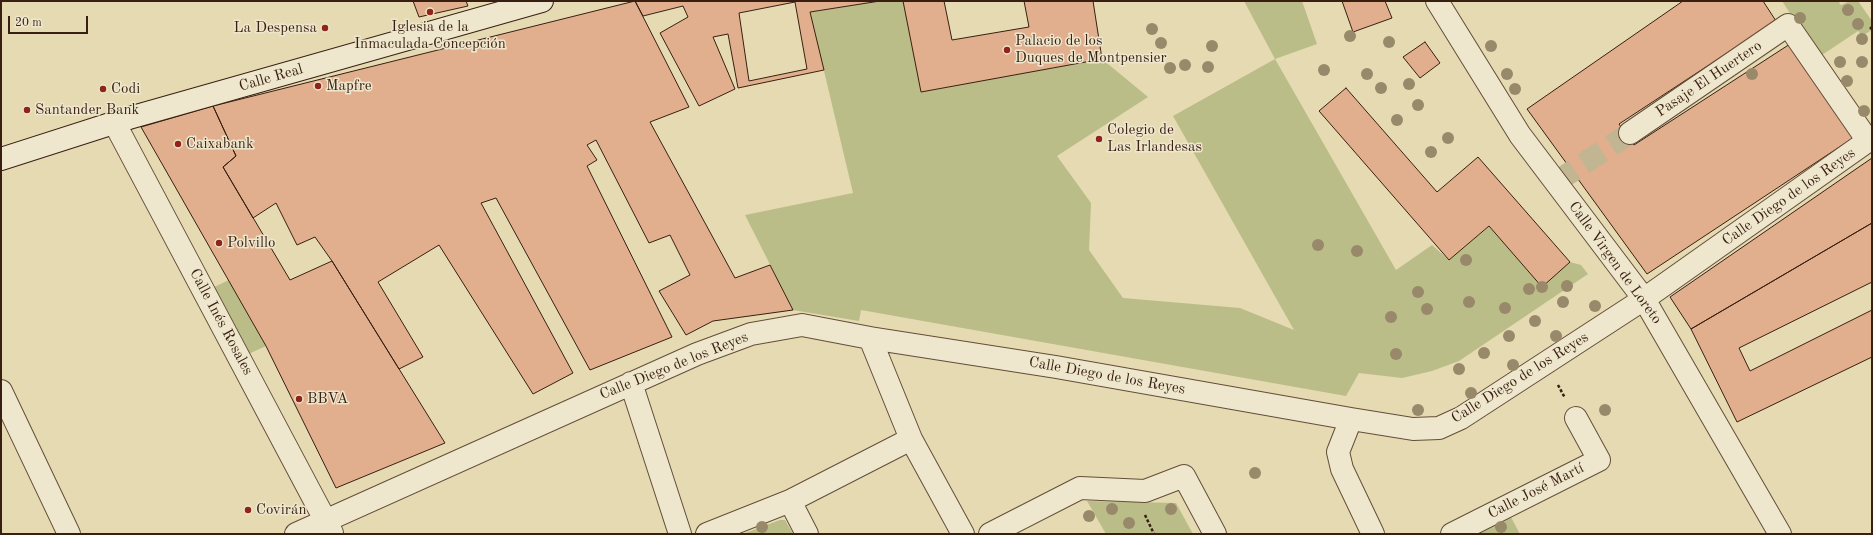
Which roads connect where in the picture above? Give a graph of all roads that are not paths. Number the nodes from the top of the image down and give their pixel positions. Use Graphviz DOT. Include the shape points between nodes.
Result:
graph roads {
  1 [pos="1437,1"];
  2 [pos="529,3"];
  3 [pos="114,122"];
  4 [pos="1630,133"];
  5 [pos="1870,140"];
  6 [pos="1,159"];
  7 [pos="1644,299"];
  8 [pos="870,338"];
  9 [pos="631,383"];
  10 [pos="1,391"];
  11 [pos="1576,418"];
  12 [pos="1351,419"];
  13 [pos="911,439"];
  14 [pos="790,502"];
  15 [pos="330,527"];
  16 [pos="69,534"];
  17 [pos="296,534"];
  18 [pos="680,534"];
  19 [pos="707,534"];
  20 [pos="807,534"];
  21 [pos="963,534"];
  22 [pos="990,534"];
  23 [pos="1215,534"];
  24 [pos="1373,534"];
  25 [pos="1452,534"];
  26 [pos="1780,534"];
  1 -- 7 [label="street, Calle Virgen de Loreto" via="1520,135"];
  2 -- 3 [label="street, Calle Real"];
  3 -- 6 [label="street, Calle Real"];
  3 -- 15 [label="street, Calle Inés Rosales"];
  4 -- 5 [label="street, Pasaje El Huertero" via="1788,24"];
  5 -- 7 [label="street, Calle Diego de los Reyes"];
  7 -- 12 [label="street, Calle Diego de los Reyes" via="1547,364 1461,418 1439,428 1414,429"];
  7 -- 26 [label="street, Calle Virgen de Loreto"];
  8 -- 9 [label="street, Calle Diego de los Reyes" via="802,325 751,334"];
  8 -- 12 [label="street, Calle Diego de los Reyes" via="1056,367"];
  8 -- 13 [label="street"];
  9 -- 15 [label="street, Calle Diego de los Reyes"];
  9 -- 18 [label="street"];
  10 -- 16 [label="street"];
  11 -- 25 [label="street, Calle José Martí" via="1599,460"];
  12 -- 24 [label="street" via="1338,452 1342,469"];
  13 -- 14 [label="street"];
  13 -- 21 [label="street"];
  14 -- 19 [label="street"];
  14 -- 20 [label="street"];
  15 -- 17 [label="street, Calle Diego de los Reyes"];
  22 -- 23 [label="street" via="1080,488 1145,491 1184,476"];
}
